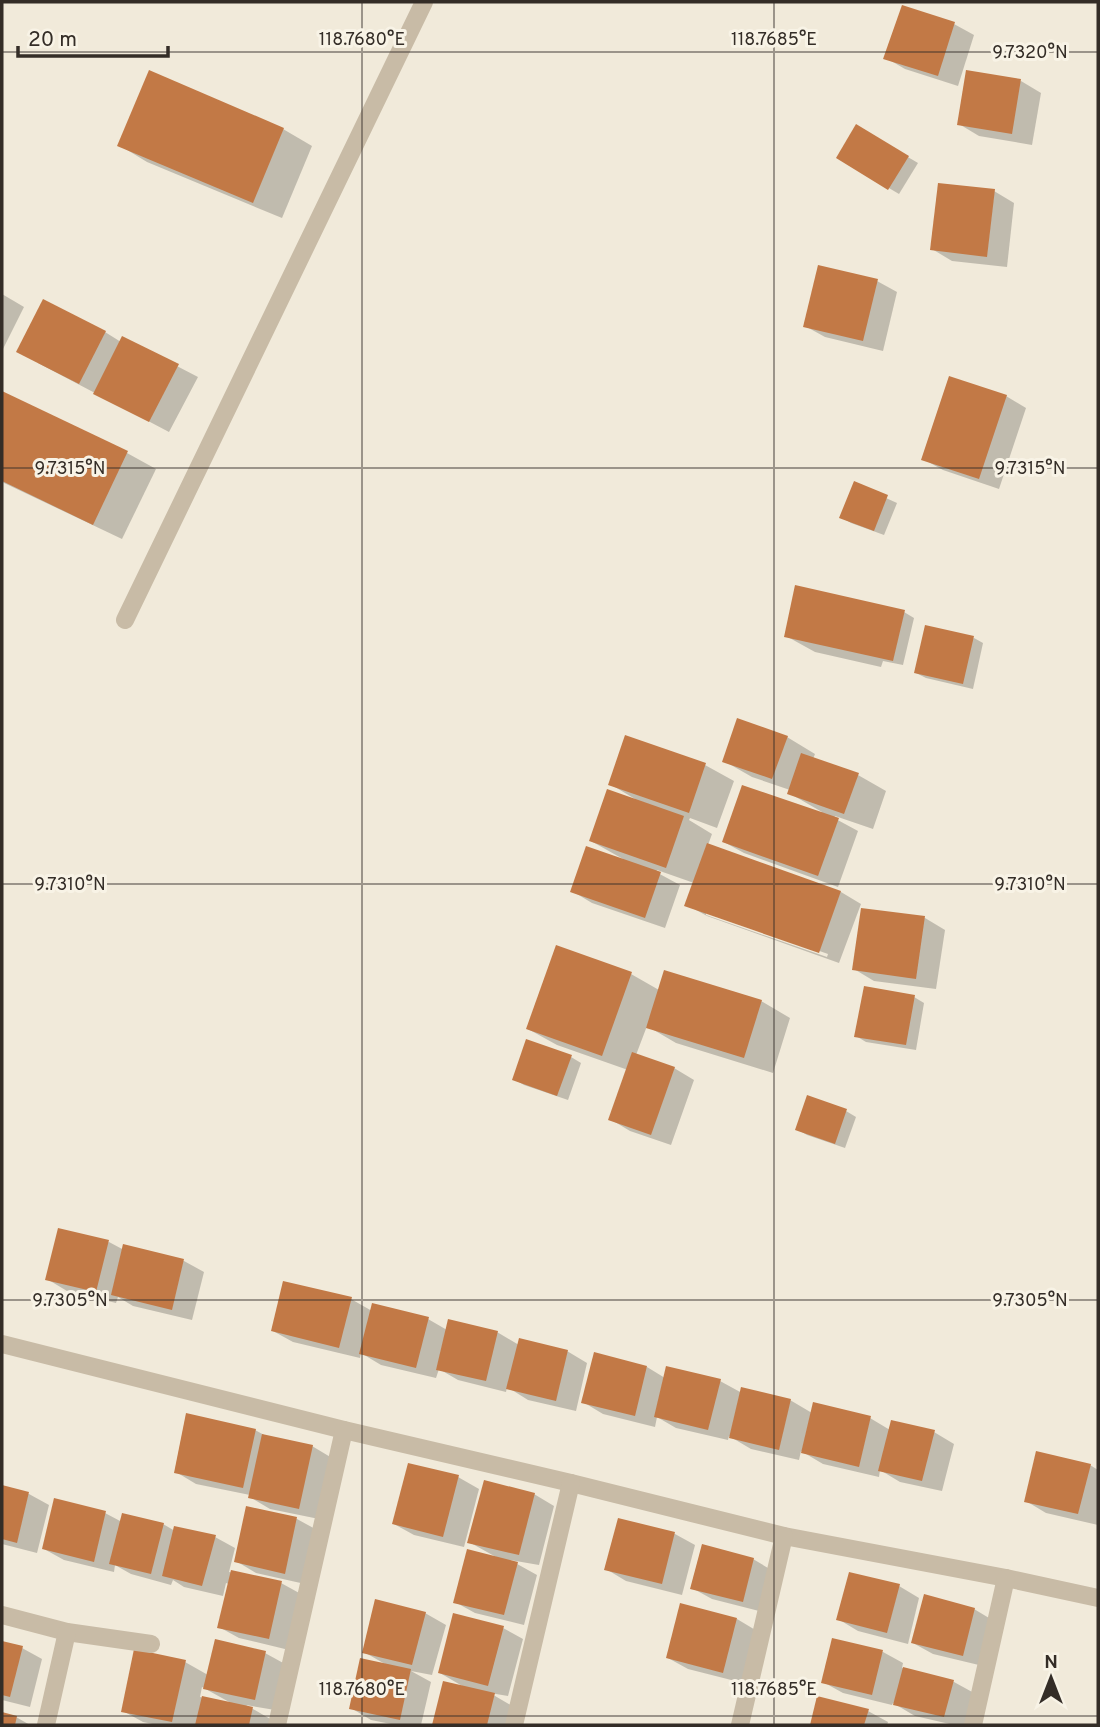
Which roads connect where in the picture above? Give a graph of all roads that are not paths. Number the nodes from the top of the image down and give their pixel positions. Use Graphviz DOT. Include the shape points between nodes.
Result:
graph roads {
  1 [pos="425,2"];
  2 [pos="125,620"];
  3 [pos="2,1344"];
  4 [pos="344,1430"];
  5 [pos="570,1483"];
  6 [pos="784,1536"];
  7 [pos="1006,1578"];
  8 [pos="1098,1598"];
  9 [pos="2,1615"];
  10 [pos="67,1632"];
  11 [pos="151,1644"];
  12 [pos="46,1725"];
  13 [pos="277,1725"];
  14 [pos="514,1725"];
  15 [pos="740,1725"];
  16 [pos="973,1725"];
  1 -- 2 [label="street"];
  3 -- 4 [label="street"];
  4 -- 5 [label="street"];
  4 -- 13 [label="street"];
  5 -- 6 [label="street"];
  5 -- 14 [label="street"];
  6 -- 7 [label="street"];
  6 -- 15 [label="street"];
  7 -- 8 [label="street"];
  7 -- 16 [label="street"];
  9 -- 10 [label="street"];
  10 -- 11 [label="street"];
  10 -- 12 [label="street"];
}
